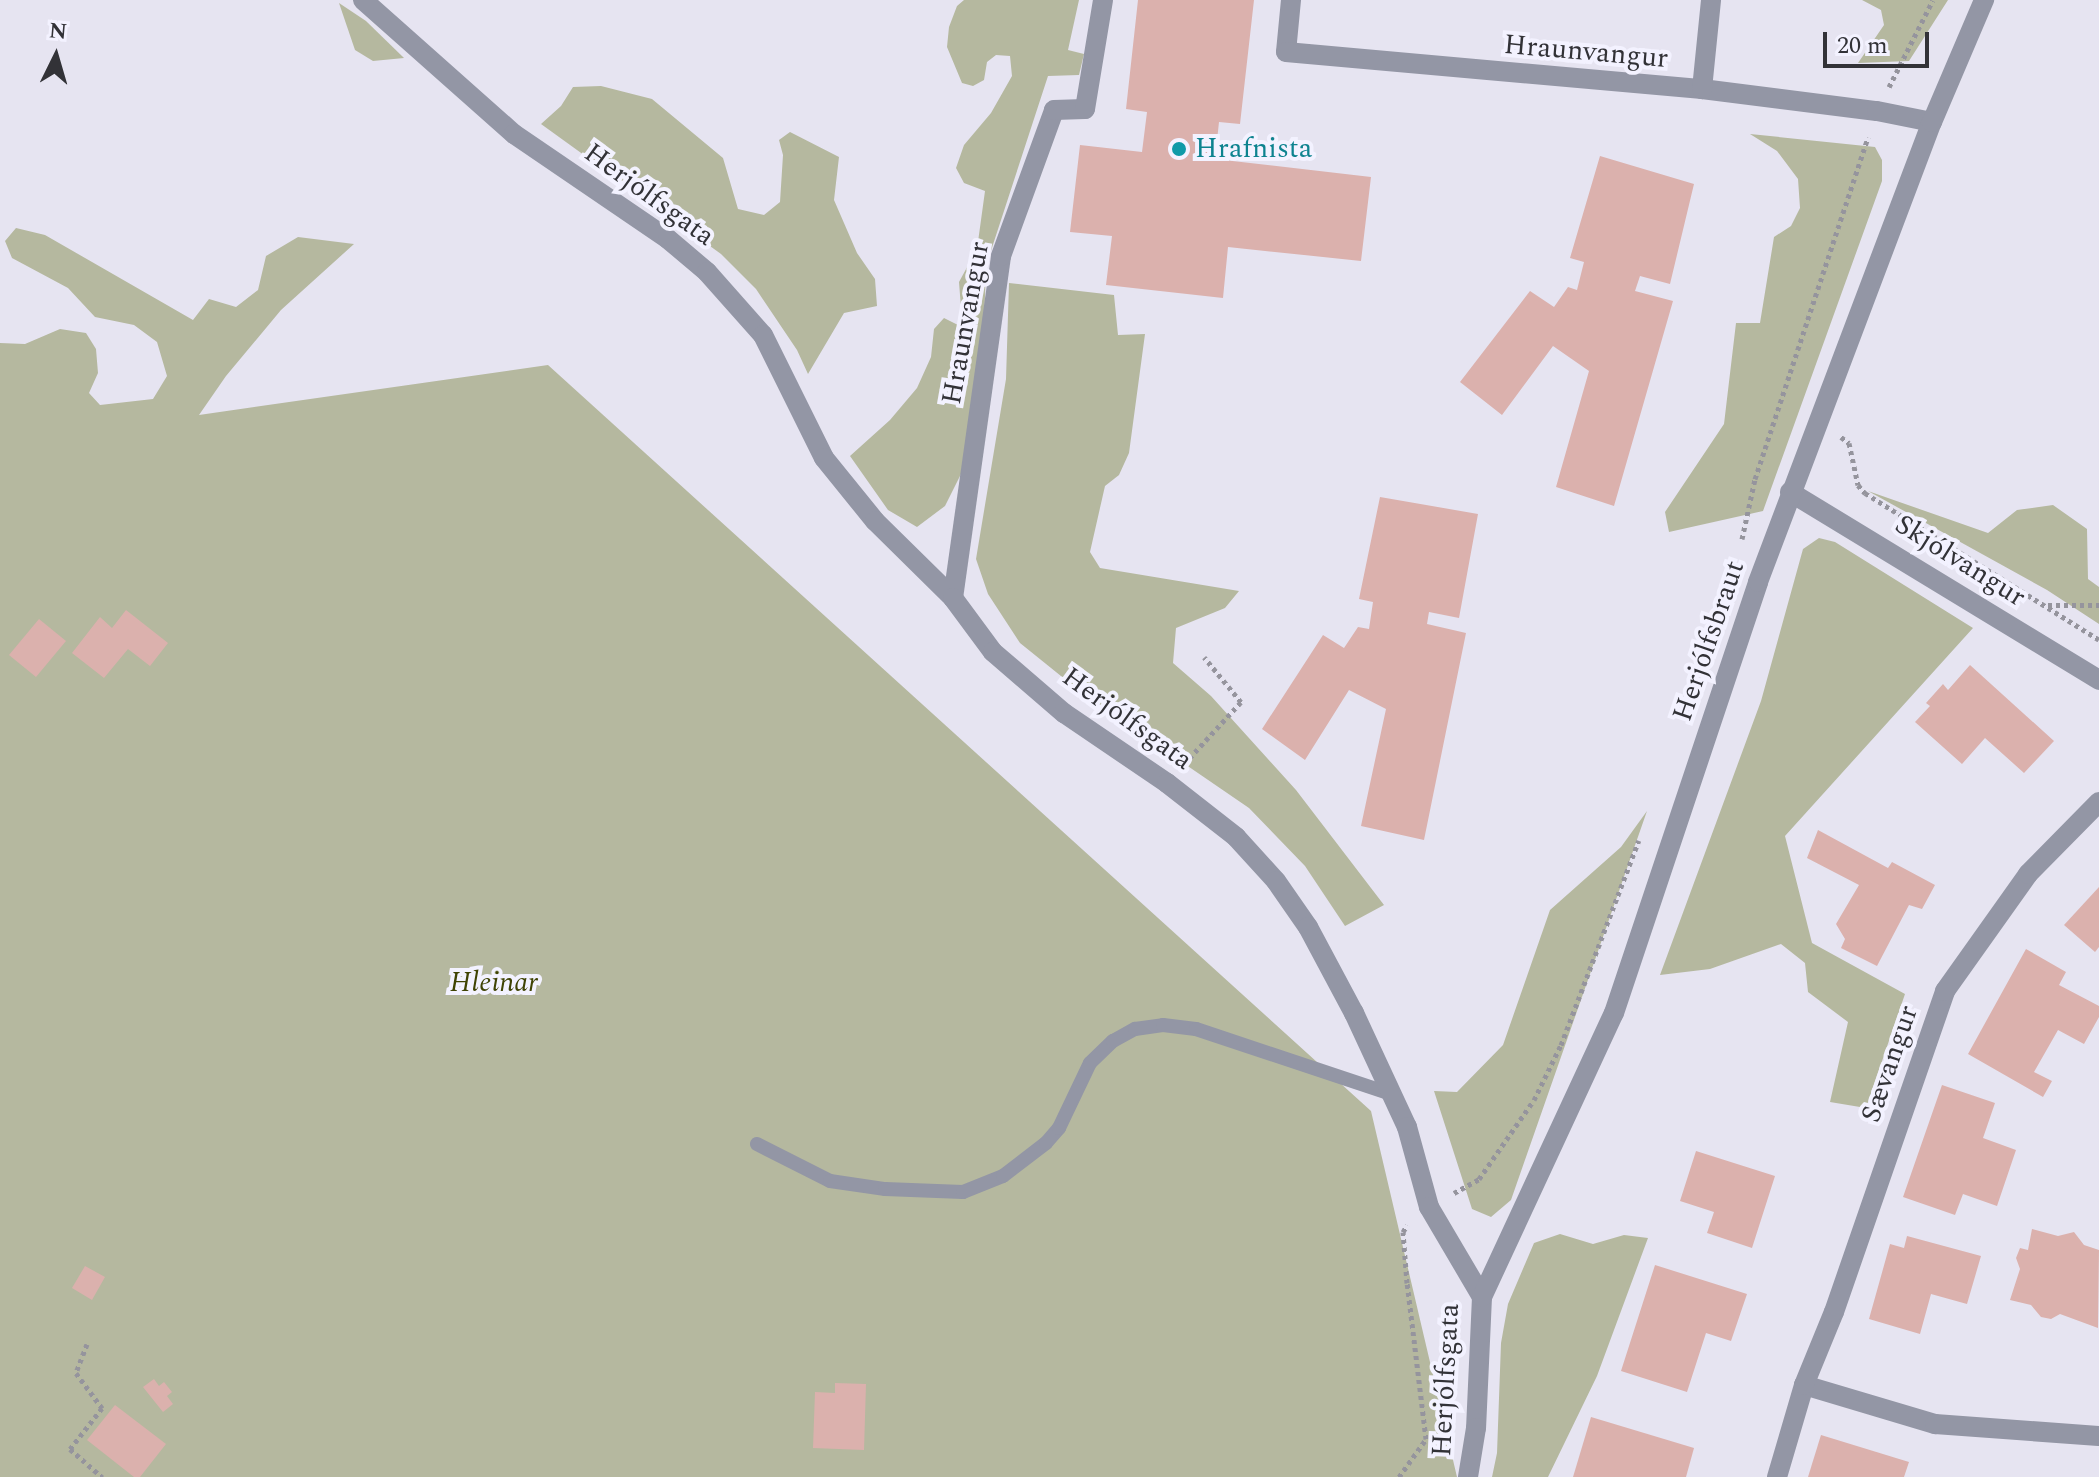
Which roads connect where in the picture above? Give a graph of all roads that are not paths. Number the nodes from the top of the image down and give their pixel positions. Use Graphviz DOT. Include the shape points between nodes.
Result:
graph roads {
  1 [pos="363,0"];
  2 [pos="1103,0"];
  3 [pos="1291,0"];
  4 [pos="1711,0"];
  5 [pos="1984,0"];
  6 [pos="1702,89"];
  7 [pos="1932,122"];
  8 [pos="1790,492"];
  9 [pos="953,598"];
  10 [pos="2099,680"];
  11 [pos="2099,802"];
  12 [pos="1391,1094"];
  13 [pos="757,1144"];
  14 [pos="1482,1297"];
  15 [pos="1804,1385"];
  16 [pos="2099,1436"];
  17 [pos="1468,1477"];
  18 [pos="1777,1477"];
  1 -- 9 [label="street, Herjólfsgata" via="514,134 668,239 707,272 763,335 824,458 875,521"];
  2 -- 9 [label="street, Hraunvangur" via="1085,109 1054,110 1001,256"];
  3 -- 6 [label="street, Hraunvangur" via="1286,52"];
  4 -- 6 [label="street"];
  5 -- 7 [label="street, Herjólfsbraut"];
  6 -- 7 [label="street, Hraunvangur"];
  7 -- 8 [label="street, Herjólfsbraut"];
  8 -- 10 [label="street, Skjólvangur"];
  8 -- 14 [label="street, Herjólfsbraut" via="1614,1013"];
  9 -- 12 [label="street, Herjólfsgata" via="993,652 1064,713 1236,837 1276,881 1308,927"];
  11 -- 15 [label="street, Sævangur" via="2028,874 1945,991"];
  12 -- 13 [label="lane" via="1196,1029 1163,1025 1135,1029 1113,1041 1090,1063 1059,1128 1046,1143 1003,1176 963,1192 830,1181"];
  12 -- 14 [label="street, Herjólfsgata" via="1407,1127 1429,1207"];
  14 -- 17 [label="street, Herjólfsgata" via="1476,1428"];
  15 -- 16 [label="street" via="1935,1424"];
  15 -- 18 [label="street, Sævangur"];
}
